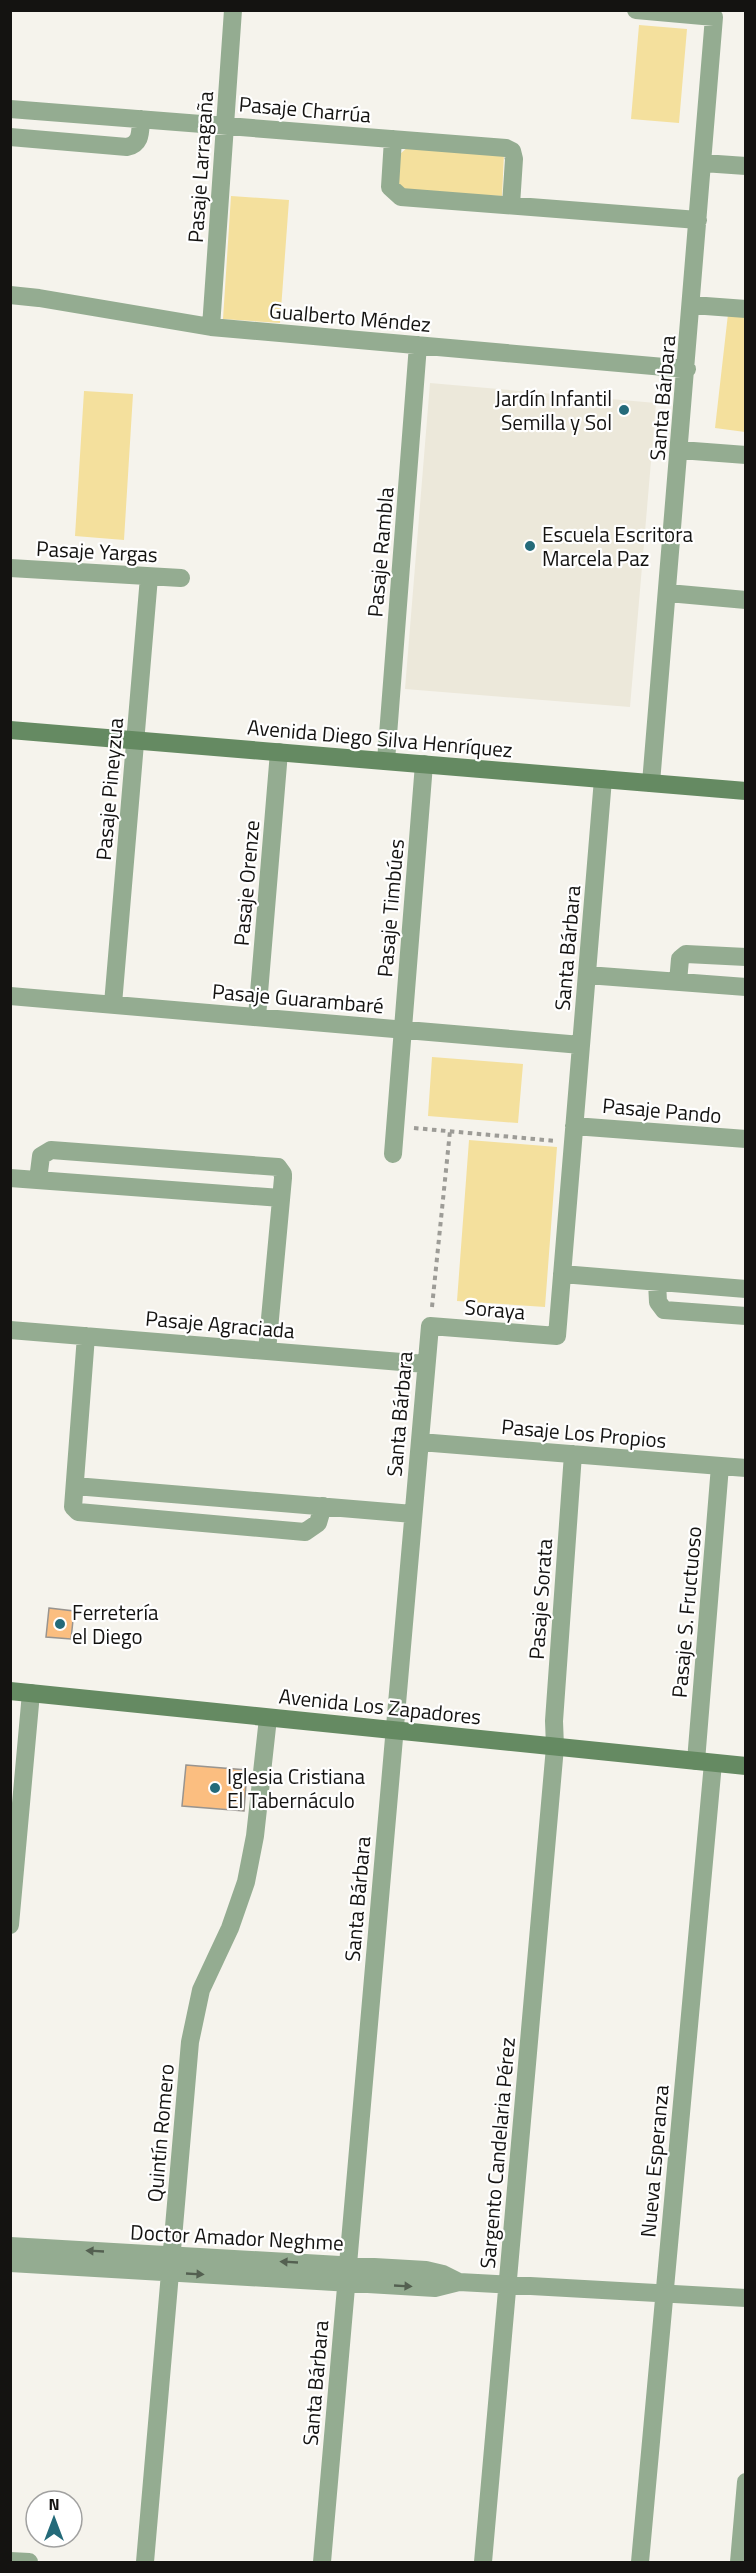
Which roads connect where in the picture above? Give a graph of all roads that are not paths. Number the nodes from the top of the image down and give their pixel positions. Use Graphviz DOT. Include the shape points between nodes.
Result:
graph roads {
  1 [pos="233,10"];
  2 [pos="636,10"];
  3 [pos="10,109"];
  4 [pos="141,119"];
  5 [pos="225,125"];
  6 [pos="10,137"];
  7 [pos="393,139"];
  8 [pos="703,163"];
  9 [pos="746,166"];
  10 [pos="511,206"];
  11 [pos="698,220"];
  12 [pos="10,296"];
  13 [pos="692,305"];
  14 [pos="746,309"];
  15 [pos="211,327"];
  16 [pos="418,345"];
  17 [pos="687,369"];
  18 [pos="680,450"];
  19 [pos="746,455"];
  20 [pos="10,568"];
  21 [pos="149,577"];
  22 [pos="181,578"];
  23 [pos="668,593"];
  24 [pos="746,600"];
  25 [pos="10,730"];
  26 [pos="135,741"];
  27 [pos="279,752"];
  28 [pos="386,761"];
  29 [pos="424,764"];
  30 [pos="603,779"];
  31 [pos="651,783"];
  32 [pos="746,791"];
  33 [pos="746,957"];
  34 [pos="587,975"];
  35 [pos="678,982"];
  36 [pos="746,987"];
  37 [pos="10,996"];
  38 [pos="113,1004"];
  39 [pos="257,1017"];
  40 [pos="403,1029"];
  41 [pos="581,1045"];
  42 [pos="574,1134"];
  43 [pos="746,1139"];
  44 [pos="393,1154"];
  45 [pos="10,1178"];
  46 [pos="38,1180"];
  47 [pos="281,1198"];
  48 [pos="562,1274"];
  49 [pos="657,1282"];
  50 [pos="746,1289"];
  51 [pos="746,1317"];
  52 [pos="430,1326"];
  53 [pos="10,1330"];
  54 [pos="86,1336"];
  55 [pos="557,1336"];
  56 [pos="267,1351"];
  57 [pos="426,1364"];
  58 [pos="420,1442"];
  59 [pos="573,1454"];
  60 [pos="720,1466"];
  61 [pos="746,1468"];
  62 [pos="75,1486"];
  63 [pos="323,1506"];
  64 [pos="413,1514"];
  65 [pos="10,1691"];
  66 [pos="31,1693"];
  67 [pos="268,1718"];
  68 [pos="394,1730"];
  69 [pos="555,1747"];
  70 [pos="704,1762"];
  71 [pos="746,1766"];
  72 [pos="10,1925"];
  73 [pos="10,2246"];
  74 [pos="10,2263"];
  75 [pos="171,2264"];
  76 [pos="347,2274"];
  77 [pos="508,2285"];
  78 [pos="664,2293"];
  79 [pos="746,2298"];
  80 [pos="746,2482"];
  81 [pos="10,2561"];
  82 [pos="29,2562"];
  83 [pos="145,2562"];
  84 [pos="322,2562"];
  85 [pos="483,2562"];
  86 [pos="640,2562"];
  87 [pos="739,2562"];
  1 -- 5 [label="street, Pasaje Larragaña"];
  2 -- 8 [label="street, Santa Bárbara" via="714,17"];
  3 -- 4 [label="street, Pasaje Charrúa"];
  4 -- 5 [label="street, Pasaje Charrúa"];
  4 -- 6 [label="street" via="139,140 127,147"];
  5 -- 7 [label="street, Pasaje Charrúa"];
  5 -- 15 [label="street, Pasaje Larragaña"];
  7 -- 10 [label="street, Pasaje Charrúa" via="390,187 396,195"];
  7 -- 10 [label="street, Pasaje Charrúa" via="509,149 514,159"];
  8 -- 9 [label="street"];
  8 -- 11 [label="street, Santa Bárbara"];
  10 -- 11 [label="street, Pasaje Charrúa"];
  11 -- 13 [label="street, Santa Bárbara"];
  12 -- 15 [label="street, Gualberto Méndez"];
  13 -- 14 [label="street"];
  13 -- 17 [label="street, Santa Bárbara"];
  15 -- 16 [label="street, Gualberto Méndez"];
  16 -- 17 [label="street, Gualberto Méndez"];
  16 -- 28 [label="street, Pasaje Rambla"];
  17 -- 18 [label="street, Santa Bárbara"];
  18 -- 19 [label="street"];
  18 -- 23 [label="street, Santa Bárbara"];
  20 -- 21 [label="street, Pasaje Yargas"];
  21 -- 22 [label="street, Pasaje Yargas"];
  21 -- 26 [label="street, Pasaje Pineyzua"];
  23 -- 24 [label="street"];
  23 -- 31 [label="street, Santa Bárbara"];
  25 -- 26 [label="street, Avenida Diego Silva Henríquez"];
  26 -- 27 [label="street, Avenida Diego Silva Henríquez"];
  26 -- 38 [label="street, Pasaje Pineyzua"];
  27 -- 28 [label="street, Avenida Diego Silva Henríquez"];
  27 -- 39 [label="street, Pasaje Orenze"];
  28 -- 29 [label="street, Avenida Diego Silva Henríquez"];
  29 -- 30 [label="street, Avenida Diego Silva Henríquez"];
  29 -- 40 [label="street, Pasaje Timbúes"];
  30 -- 31 [label="street, Avenida Diego Silva Henríquez"];
  30 -- 34 [label="street, Santa Bárbara"];
  31 -- 32 [label="street, Avenida Diego Silva Henríquez"];
  33 -- 35 [label="street" via="686,954 680,959"];
  34 -- 35 [label="street"];
  34 -- 41 [label="street, Santa Bárbara"];
  35 -- 36 [label="street"];
  37 -- 38 [label="street, Pasaje Guarambaré"];
  38 -- 39 [label="street, Pasaje Guarambaré"];
  39 -- 40 [label="street, Pasaje Guarambaré"];
  40 -- 41 [label="street, Pasaje Guarambaré"];
  40 -- 44 [label="street, Pasaje Timbúes"];
  41 -- 42 [label="street, Santa Bárbara"];
  42 -- 43 [label="street, Pasaje Pando"];
  42 -- 48 [label="street, Santa Bárbara"];
  45 -- 46 [label="street"];
  46 -- 47 [label="street"];
  46 -- 47 [label="street" via="41,1156 51,1150 262,1166 283,1173"];
  47 -- 56 [label="street"];
  48 -- 49 [label="street"];
  48 -- 55 [label="street, Santa Bárbara"];
  49 -- 50 [label="street"];
  49 -- 51 [label="street" via="658,1302 664,1310"];
  52 -- 55 [label="street, Soraya"];
  52 -- 57 [label="street, Santa Bárbara"];
  53 -- 54 [label="street, Pasaje Agraciada"];
  54 -- 56 [label="street, Pasaje Agraciada"];
  54 -- 62 [label="street"];
  56 -- 57 [label="street, Pasaje Agraciada"];
  57 -- 58 [label="street, Santa Bárbara"];
  58 -- 59 [label="street, Pasaje Los Propios"];
  58 -- 64 [label="street, Santa Bárbara"];
  59 -- 60 [label="street, Pasaje Los Propios"];
  59 -- 69 [label="street, Pasaje Sorata"];
  60 -- 61 [label="street, Pasaje Los Propios"];
  60 -- 70 [label="street, Pasaje S. Fructuoso"];
  62 -- 63 [label="street"];
  62 -- 63 [label="street" via="73,1507 78,1512 287,1531 314,1528"];
  63 -- 64 [label="street"];
  64 -- 68 [label="street, Santa Bárbara"];
  65 -- 66 [label="street, Avenida Los Zapadores"];
  66 -- 67 [label="street, Avenida Los Zapadores"];
  66 -- 72 [label="street"];
  67 -- 68 [label="street, Avenida Los Zapadores"];
  67 -- 75 [label="street, Quintín Romero" via="246,1882 194,2016"];
  68 -- 69 [label="street, Avenida Los Zapadores"];
  68 -- 76 [label="street, Santa Bárbara"];
  69 -- 70 [label="street, Avenida Los Zapadores"];
  69 -- 77 [label="street, Sargento Candelaria Pérez"];
  70 -- 71 [label="street, Avenida Los Zapadores"];
  70 -- 78 [label="street, Nueva Esperanza"];
  75 -- 73 [label="street, Doctor Amador Neghme, one-way"];
  74 -- 75 [label="street, Doctor Amador Neghme"];
  75 -- 76 [label="street, Doctor Amador Neghme"];
  75 -- 83 [label="street, Quintín Romero"];
  76 -- 77 [label="street, Doctor Amador Neghme" via="426,2270 459,2282"];
  76 -- 84 [label="street, Santa Bárbara"];
  77 -- 78 [label="street, Doctor Amador Neghme"];
  77 -- 85 [label="street, Sargento Candelaria Pérez"];
  78 -- 79 [label="street, Doctor Amador Neghme"];
  78 -- 86 [label="street, Nueva Esperanza"];
  80 -- 87 [label="street"];
  81 -- 82 [label="street"];
}
